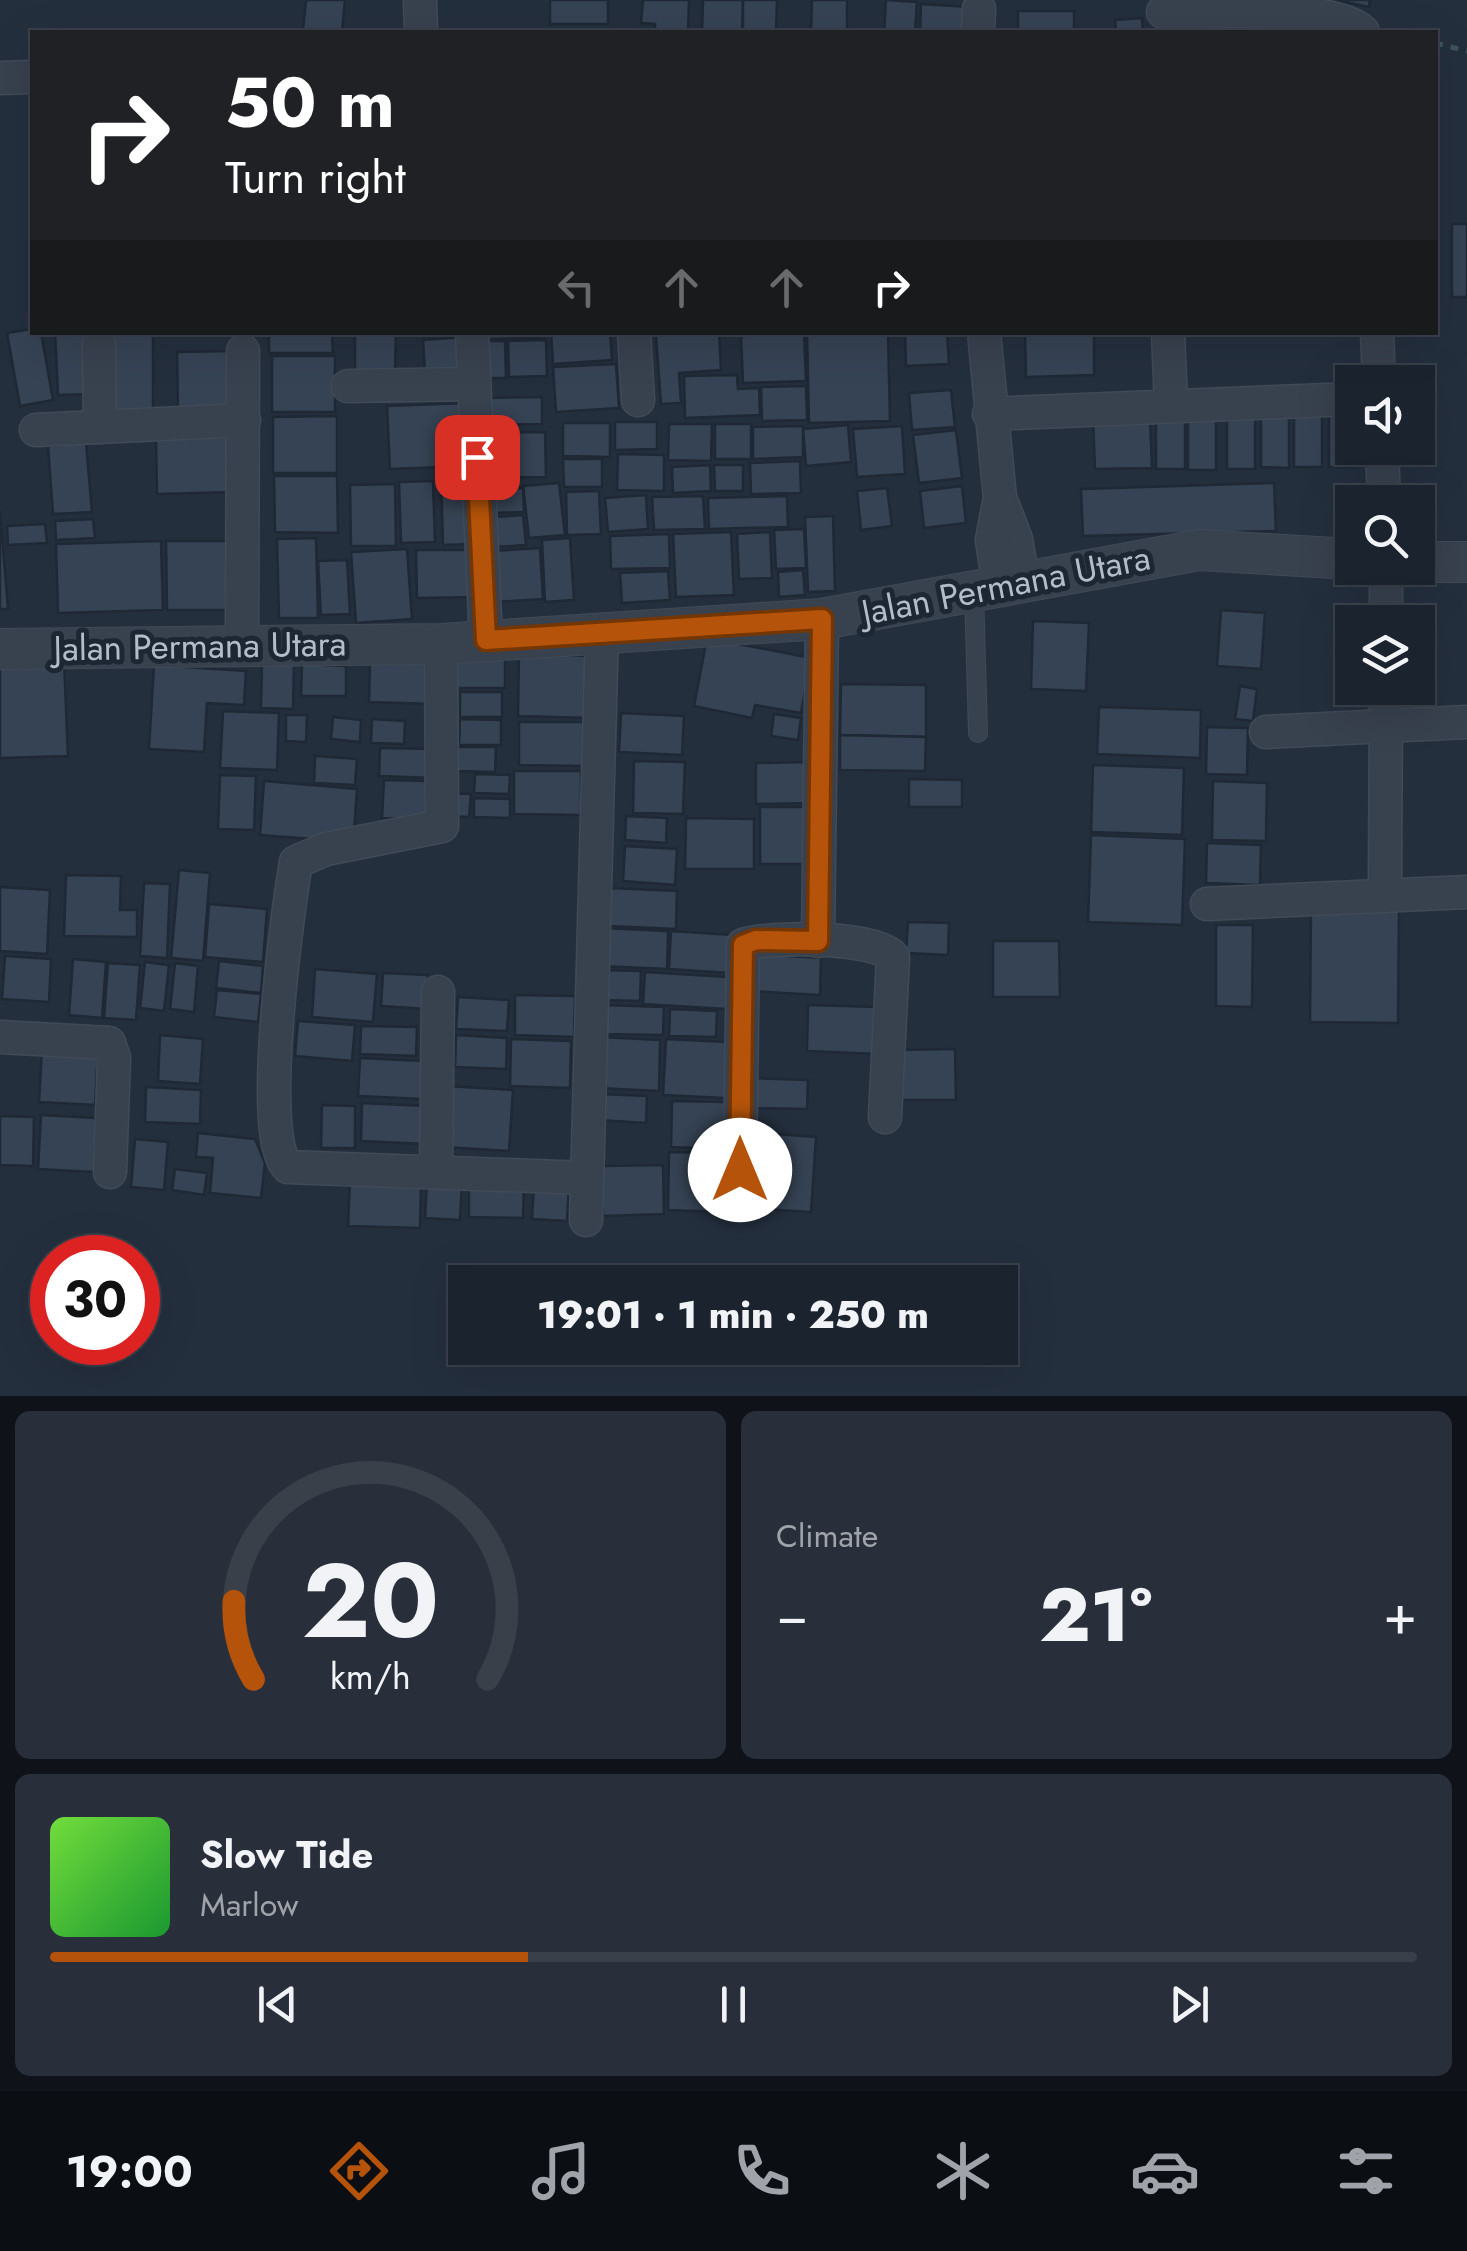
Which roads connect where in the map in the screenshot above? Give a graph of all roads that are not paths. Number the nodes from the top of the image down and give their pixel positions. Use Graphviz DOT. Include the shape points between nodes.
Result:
graph roads {
  1 [pos="420,0"];
  2 [pos="1273,7"];
  3 [pos="1163,12"];
  4 [pos="421,30"];
  5 [pos="1360,30"];
  6 [pos="30,77"];
  7 [pos="0,78"];
  8 [pos="472,335"];
  9 [pos="634,335"];
  10 [pos="984,335"];
  11 [pos="1168,335"];
  12 [pos="1377,335"];
  13 [pos="99,345"];
  14 [pos="243,351"];
  15 [pos="1378,365"];
  16 [pos="474,384"];
  17 [pos="348,386"];
  18 [pos="638,400"];
  19 [pos="1335,400"];
  20 [pos="1171,404"];
  21 [pos="989,414"];
  22 [pos="244,420"];
  23 [pos="100,426"];
  24 [pos="36,430"];
  25 [pos="1335,559"];
  26 [pos="1435,562"];
  27 [pos="1467,562"];
  28 [pos="999,587"];
  29 [pos="822,619"];
  30 [pos="602,632"];
  31 [pos="486,640"];
  32 [pos="242,643"];
  33 [pos="441,644"];
  34 [pos="0,650"];
  35 [pos="1386,705"];
  36 [pos="1467,722"];
  37 [pos="1386,723"];
  38 [pos="1266,732"];
  39 [pos="978,733"];
  40 [pos="1467,892"];
  41 [pos="1385,896"];
  42 [pos="1207,904"];
  43 [pos="818,941"];
  44 [pos="438,992"];
  45 [pos="0,1037"];
  46 [pos="885,1117"];
  47 [pos="436,1170"];
  48 [pos="740,1170"];
  49 [pos="110,1172"];
  50 [pos="587,1178"];
  51 [pos="586,1220"];
  1 -- 4 [label="street"];
  2 -- 3 [label="street"];
  2 -- 5 [label="street" via="1348,20"];
  6 -- 7 [label="street"];
  8 -- 16 [label="street"];
  9 -- 18 [label="street"];
  10 -- 21 [label="street"];
  11 -- 20 [label="street"];
  12 -- 15 [label="street"];
  13 -- 23 [label="street"];
  14 -- 22 [label="street"];
  16 -- 17 [label="street"];
  16 -- 31 [label="street"];
  19 -- 20 [label="street"];
  20 -- 21 [label="street"];
  21 -- 28 [label="street" via="1000,498 1016,539"];
  22 -- 23 [label="street"];
  22 -- 32 [label="street"];
  23 -- 24 [label="street"];
  25 -- 28 [label="street, Jalan Permana Utara" via="1199,550"];
  26 -- 27 [label="street"];
  28 -- 29 [label="street, Jalan Permana Utara"];
  28 -- 39 [label="lane"];
  29 -- 30 [label="street, Jalan Permana Utara"];
  29 -- 43 [label="street"];
  30 -- 31 [label="street, Jalan Permana Utara"];
  30 -- 50 [label="street"];
  31 -- 33 [label="street, Jalan Permana Utara"];
  32 -- 33 [label="street, Jalan Permana Utara"];
  32 -- 34 [label="street, Jalan Permana Utara"];
  33 -- 47 [label="street" via="442,826 296,862 275,1056 275,1142 288,1167"];
  35 -- 37 [label="street"];
  36 -- 37 [label="street"];
  37 -- 38 [label="street"];
  37 -- 41 [label="street"];
  40 -- 41 [label="street"];
  41 -- 42 [label="street"];
  43 -- 46 [label="street" via="877,944 892,957"];
  43 -- 48 [label="street" via="743,945"];
  44 -- 47 [label="street"];
  45 -- 49 [label="street" via="109,1044"];
  47 -- 50 [label="street"];
  50 -- 51 [label="street"];
}
